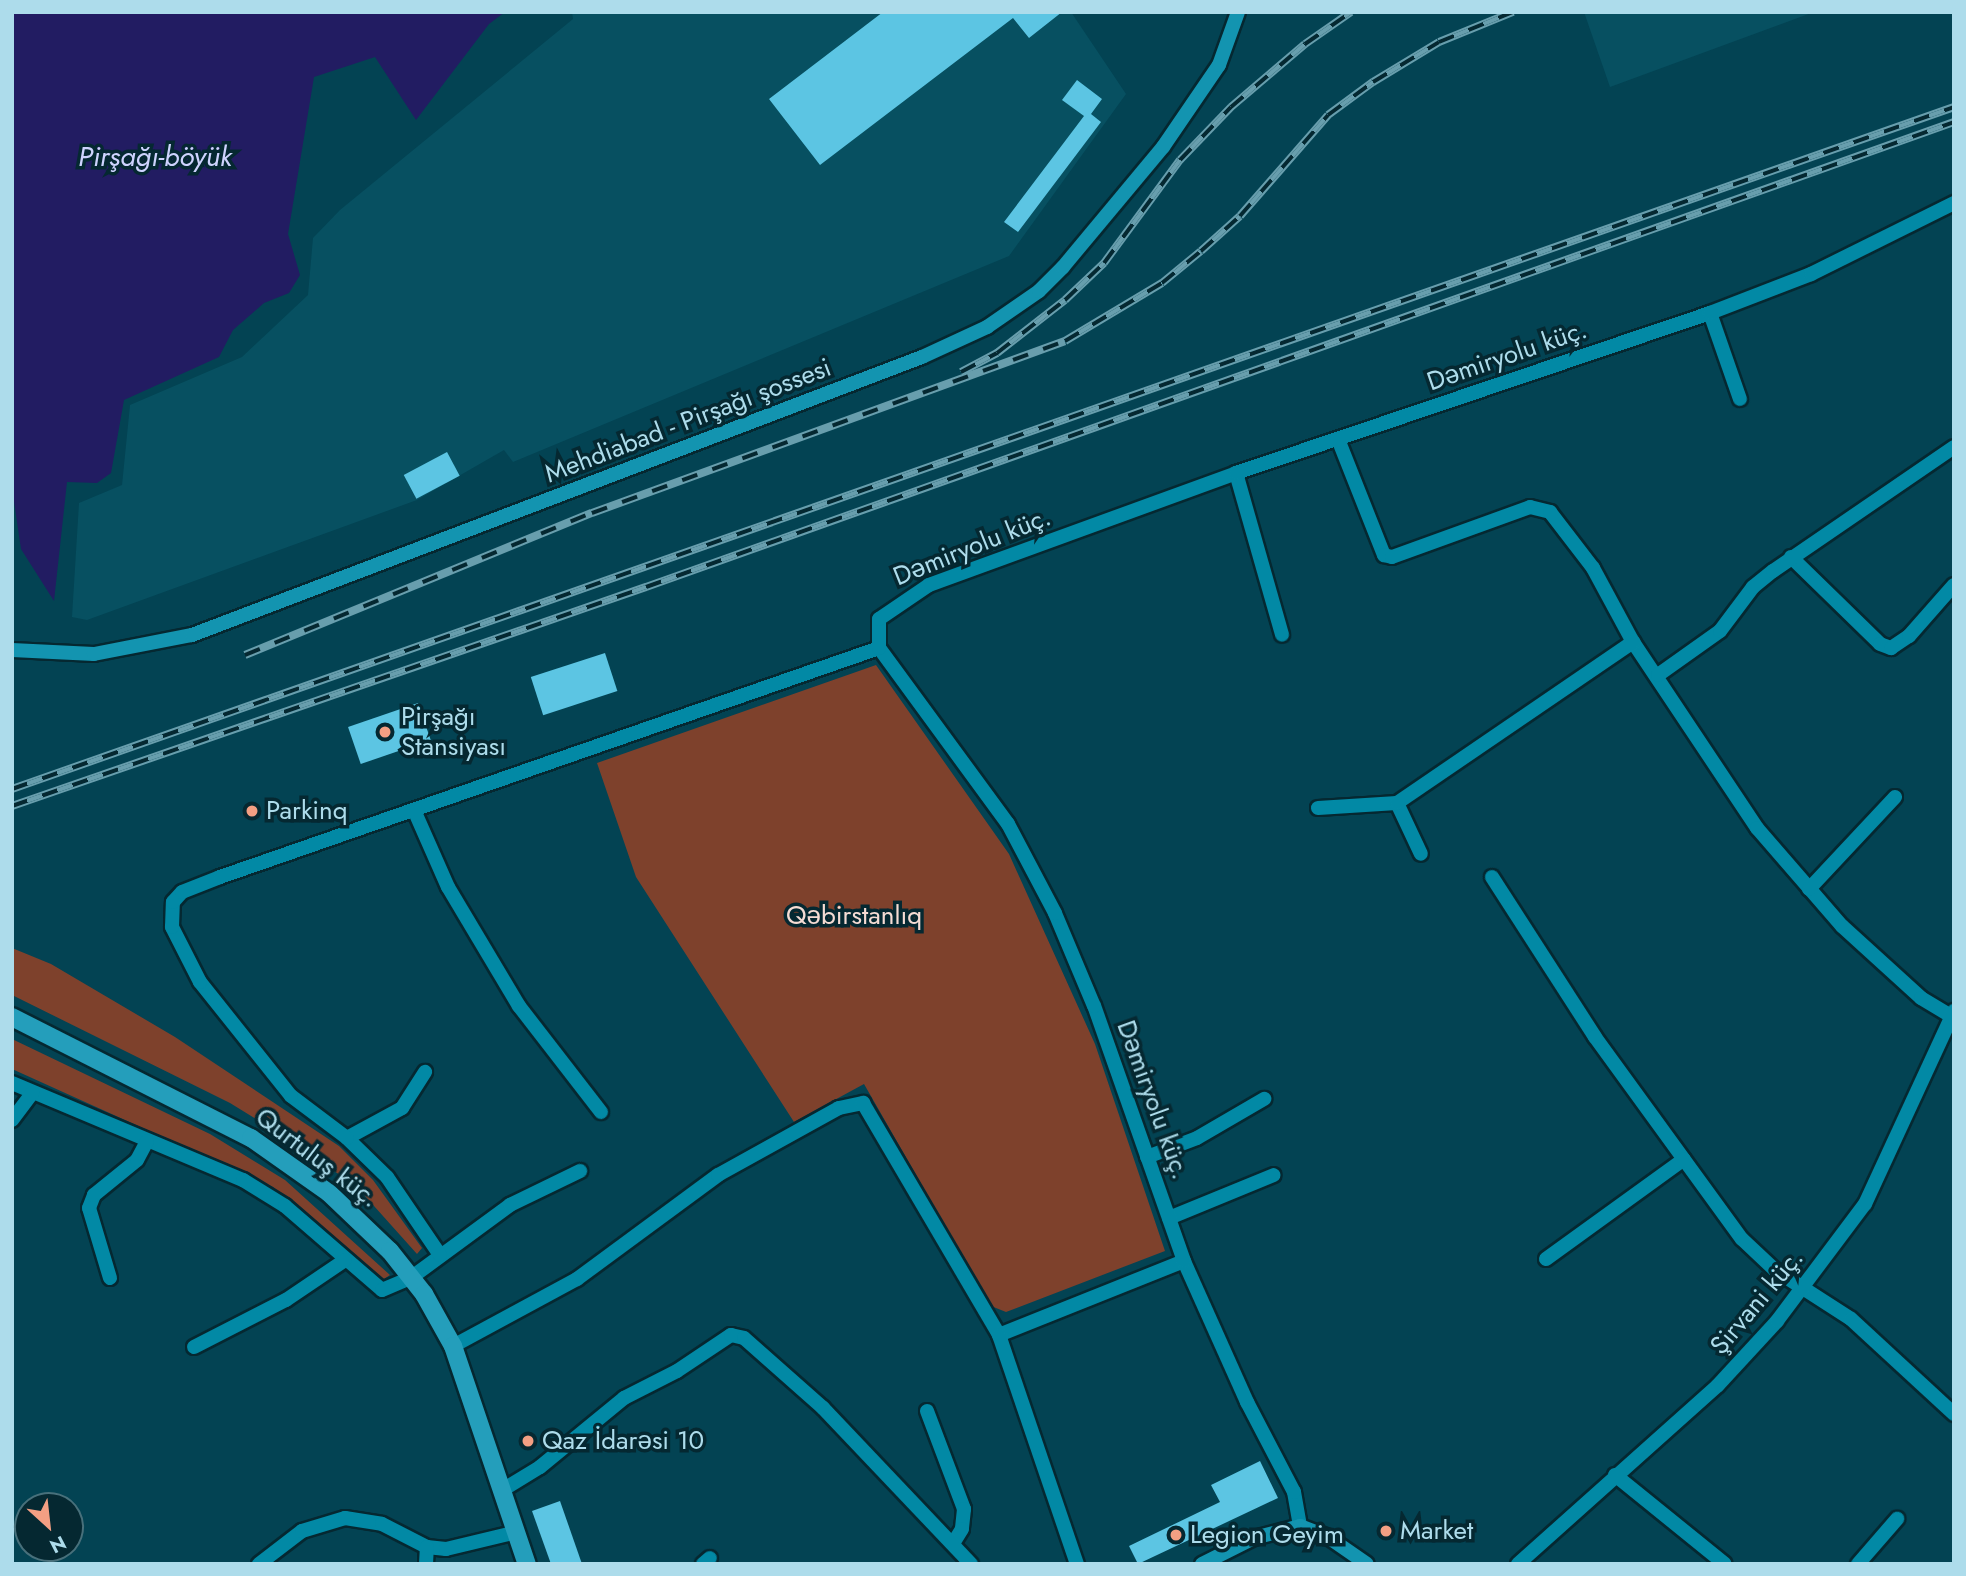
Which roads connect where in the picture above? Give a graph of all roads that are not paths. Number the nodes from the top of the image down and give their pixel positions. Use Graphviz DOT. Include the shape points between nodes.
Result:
graph roads {
  1 [pos="1238,12"];
  2 [pos="1954,203"];
  3 [pos="1710,313"];
  4 [pos="1740,398"];
  5 [pos="1338,439"];
  6 [pos="1954,447"];
  7 [pos="1236,473"];
  8 [pos="1791,557"];
  9 [pos="1954,585"];
  10 [pos="1282,635"];
  11 [pos="1633,642"];
  12 [pos="879,648"];
  13 [pos="12,650"];
  14 [pos="1658,675"];
  15 [pos="1895,797"];
  16 [pos="1397,803"];
  17 [pos="1318,808"];
  18 [pos="414,810"];
  19 [pos="1421,853"];
  20 [pos="1492,877"];
  21 [pos="1809,889"];
  22 [pos="1952,1013"];
  23 [pos="12,1017"];
  24 [pos="425,1072"];
  25 [pos="12,1083"];
  26 [pos="32,1093"];
  27 [pos="1264,1099"];
  28 [pos="601,1112"];
  29 [pos="12,1120"];
  30 [pos="347,1138"];
  31 [pos="147,1141"];
  32 [pos="1147,1157"];
  33 [pos="1684,1159"];
  34 [pos="580,1171"];
  35 [pos="1274,1175"];
  36 [pos="1169,1218"];
  37 [pos="440,1255"];
  38 [pos="1546,1259"];
  39 [pos="345,1260"];
  40 [pos="1184,1261"];
  41 [pos="412,1277"];
  42 [pos="110,1278"];
  43 [pos="1804,1287"];
  44 [pos="999,1335"];
  45 [pos="453,1346"];
  46 [pos="194,1348"];
  47 [pos="927,1411"];
  48 [pos="1954,1414"];
  49 [pos="1615,1475"];
  50 [pos="504,1489"];
  51 [pos="1897,1519"];
  52 [pos="1300,1526"];
  53 [pos="517,1532"];
  54 [pos="954,1542"];
  55 [pos="427,1547"];
  56 [pos="259,1564"];
  57 [pos="426,1564"];
  58 [pos="527,1564"];
  59 [pos="971,1564"];
  60 [pos="1077,1564"];
  61 [pos="1202,1564"];
  62 [pos="1367,1564"];
  63 [pos="1518,1564"];
  64 [pos="1725,1564"];
  65 [pos="1858,1564"];
  1 -- 13 [label="main road, Mehdiabad - Pirşağı şossesi" via="1219,65 1163,147 1063,267 1039,291 987,327 922,357 192,635 114,652"];
  2 -- 3 [label="street, Dəmiryolu küç." via="1811,274"];
  3 -- 4 [label="street"];
  3 -- 5 [label="street, Dəmiryolu küç."];
  5 -- 7 [label="street, Dəmiryolu küç."];
  5 -- 11 [label="street" via="1384,555 1392,557 1540,506 1550,512 1593,568"];
  6 -- 8 [label="street"];
  7 -- 10 [label="street"];
  7 -- 12 [label="street, Dəmiryolu küç." via="929,585 879,619"];
  8 -- 9 [label="street" via="1880,644 1891,648 1909,636"];
  8 -- 14 [label="street" via="1753,587 1720,631"];
  11 -- 14 [label="street"];
  11 -- 16 [label="street"];
  12 -- 18 [label="street"];
  12 -- 32 [label="street, Dəmiryolu küç." via="1030,861 1094,1006"];
  14 -- 21 [label="street" via="1758,828"];
  15 -- 21 [label="street"];
  16 -- 17 [label="street"];
  16 -- 19 [label="street"];
  18 -- 28 [label="street" via="448,887 519,1006"];
  18 -- 30 [label="street" via="182,892 169,914 186,961 275,1079"];
  20 -- 33 [label="street" via="1595,1037"];
  21 -- 22 [label="street" via="1921,998"];
  22 -- 43 [label="street, Şirvani küç." via="1865,1204"];
  23 -- 41 [label="main road, Qurtuluş küç." via="251,1138 352,1211"];
  24 -- 30 [label="street" via="402,1108"];
  25 -- 26 [label="street"];
  26 -- 29 [label="street"];
  26 -- 31 [label="street"];
  27 -- 32 [label="street" via="1196,1138"];
  30 -- 37 [label="street" via="387,1177"];
  31 -- 39 [label="street" via="243,1180 285,1206"];
  31 -- 42 [label="street" via="137,1160 94,1195 89,1208"];
  32 -- 36 [label="street, Dəmiryolu küç."];
  33 -- 38 [label="street"];
  33 -- 43 [label="street" via="1742,1239 1774,1270"];
  34 -- 37 [label="street" via="510,1205"];
  35 -- 36 [label="street"];
  36 -- 40 [label="street, Dəmiryolu küç."];
  37 -- 41 [label="street"];
  39 -- 41 [label="street" via="382,1290"];
  39 -- 46 [label="street" via="286,1300"];
  40 -- 44 [label="street"];
  40 -- 52 [label="street, Dəmiryolu küç." via="1247,1402 1291,1484"];
  41 -- 45 [label="main road, Qurtuluş küç."];
  43 -- 48 [label="street" via="1851,1319"];
  43 -- 49 [label="street, Şirvani küç." via="1718,1385"];
  44 -- 45 [label="street" via="872,1112 863,1103 851,1103 718,1175 577,1279"];
  44 -- 60 [label="street"];
  45 -- 50 [label="main road, Qurtuluş küç."];
  47 -- 54 [label="street" via="964,1509 962,1529"];
  49 -- 63 [label="street, Şirvani küç."];
  49 -- 64 [label="street"];
  50 -- 53 [label="main road, Qurtuluş küç."];
  50 -- 54 [label="street" via="540,1467 624,1398 677,1371 731,1335 744,1338 823,1408"];
  51 -- 65 [label="street"];
  52 -- 61 [label="main road" via="1254,1538"];
  52 -- 62 [label="main road" via="1328,1537"];
  53 -- 55 [label="street" via="446,1549"];
  53 -- 58 [label="main road, Qurtuluş küç."];
  54 -- 59 [label="street"];
  55 -- 56 [label="street" via="382,1524 345,1518 302,1531"];
  55 -- 57 [label="street"];
}
